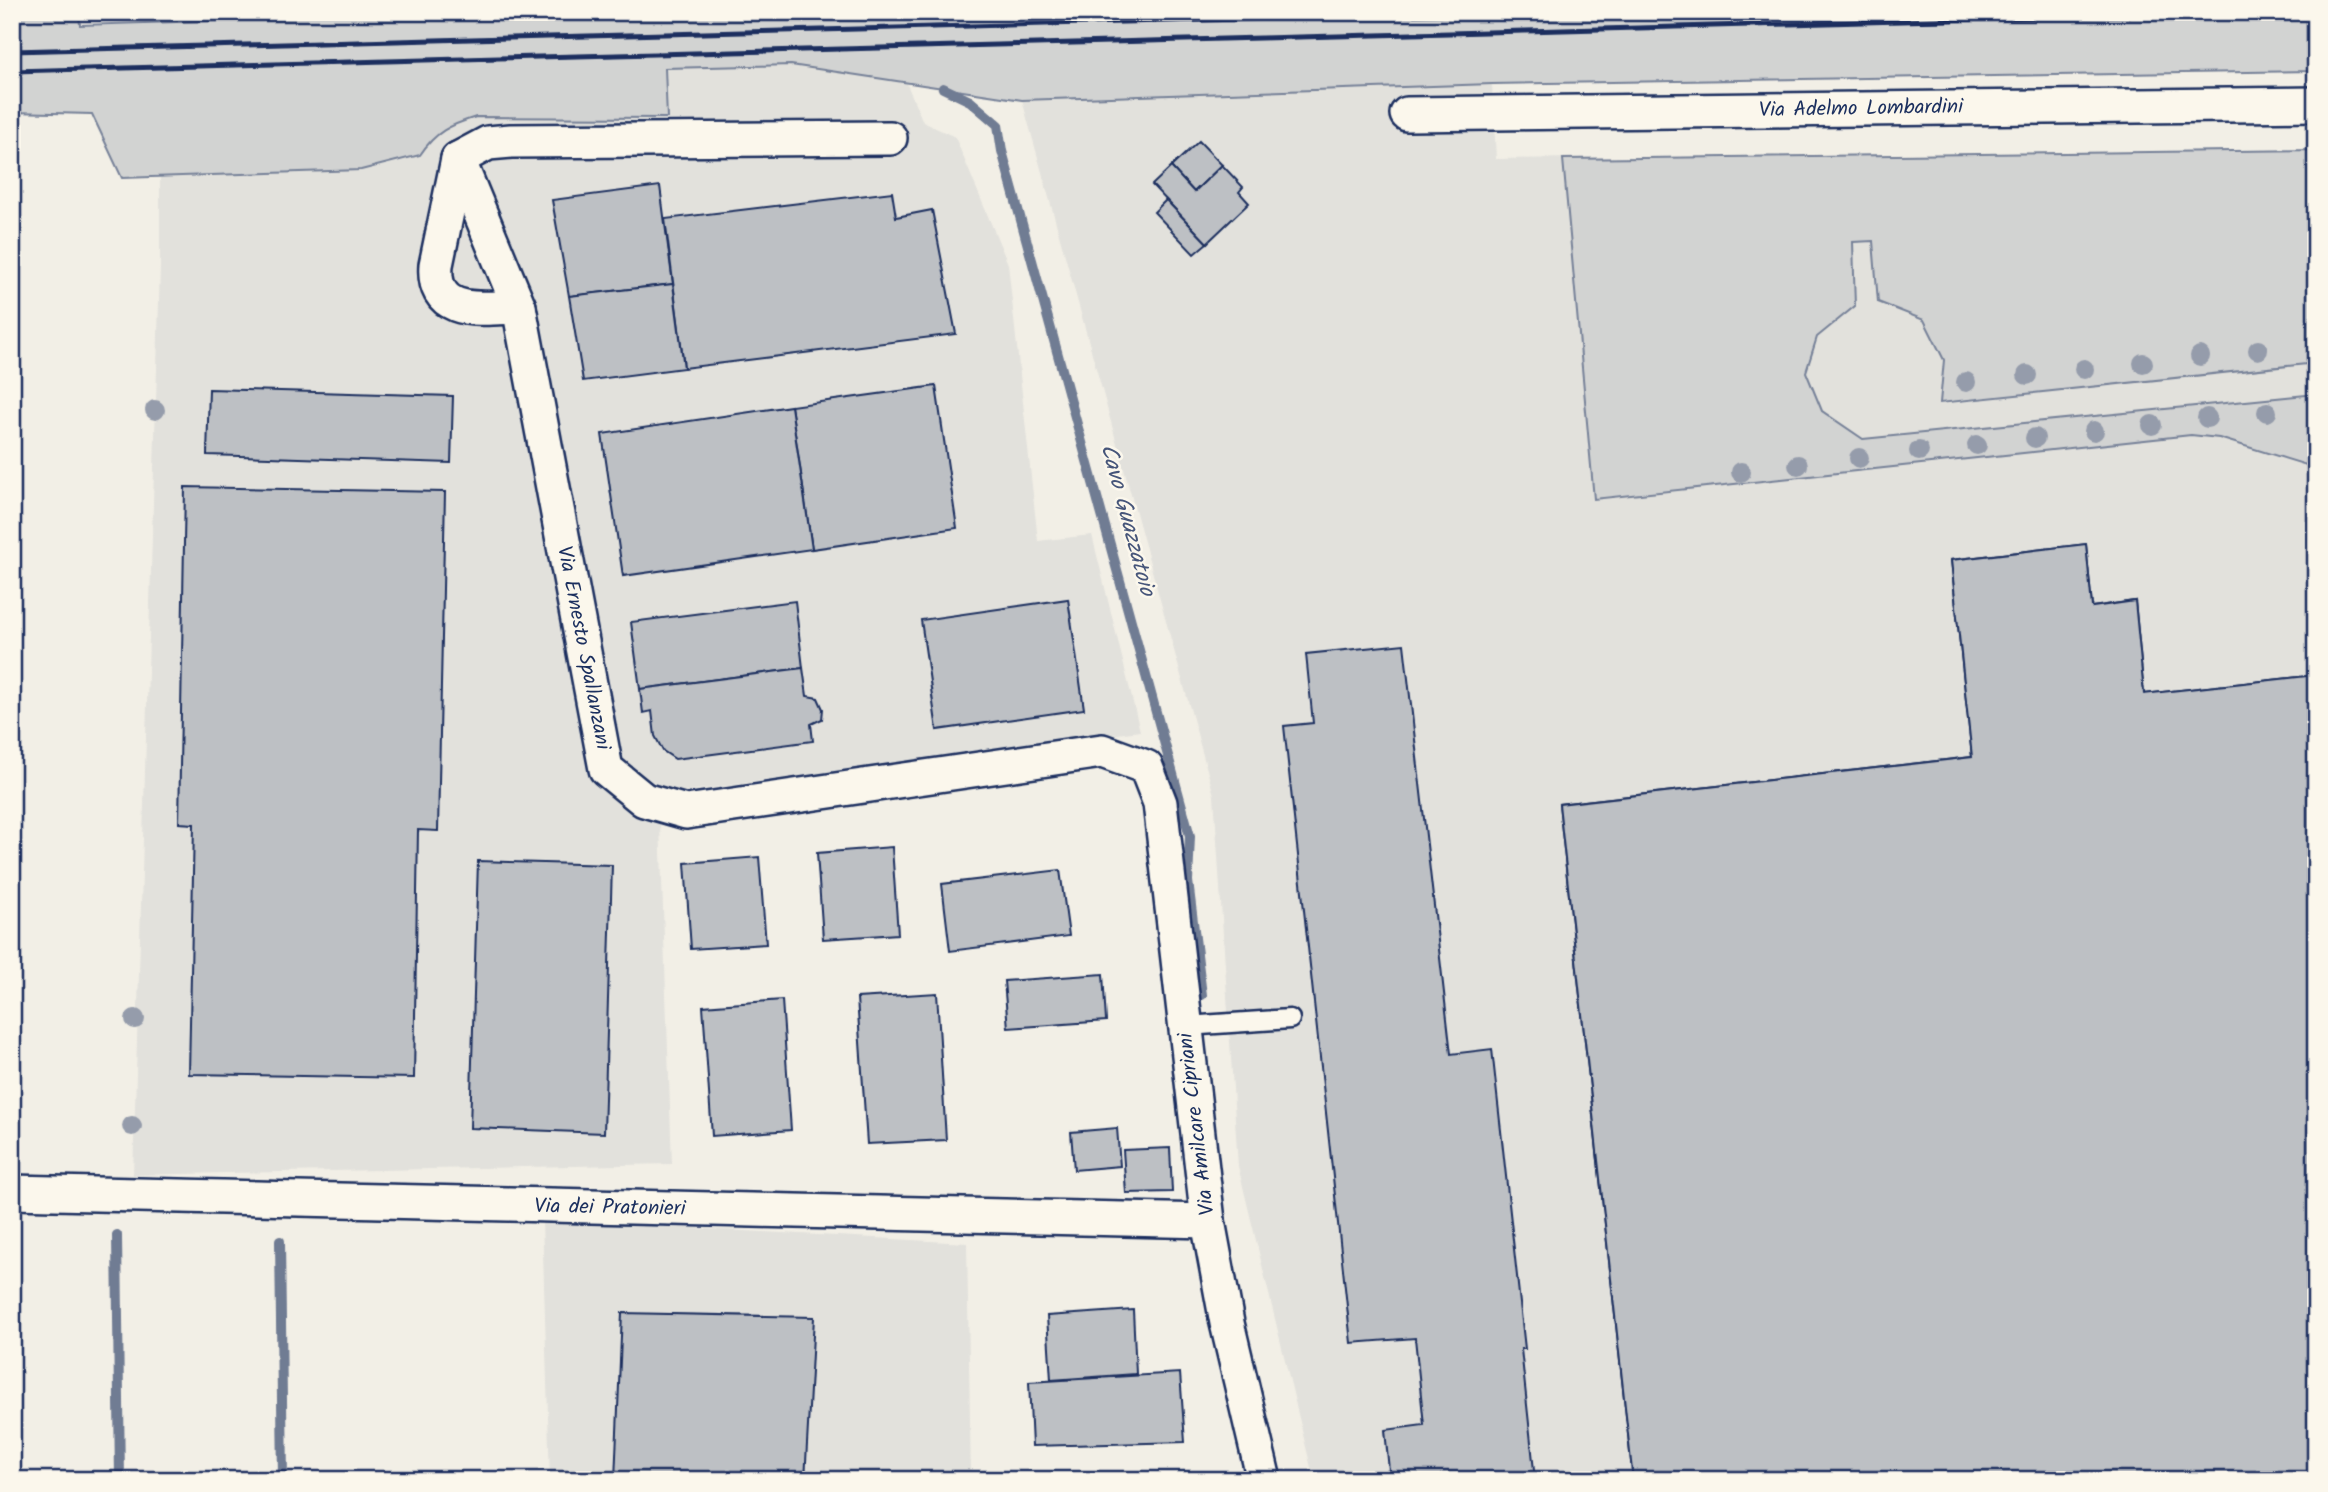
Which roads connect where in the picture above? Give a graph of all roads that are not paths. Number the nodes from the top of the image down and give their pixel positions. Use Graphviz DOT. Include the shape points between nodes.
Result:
graph roads {
  1 [pos="2316,104"];
  2 [pos="1407,114"];
  3 [pos="890,138"];
  4 [pos="458,159"];
  5 [pos="519,307"];
  6 [pos="1146,767"];
  7 [pos="1290,1019"];
  8 [pos="1186,1026"];
  9 [pos="12,1192"];
  10 [pos="1209,1222"];
  11 [pos="1264,1480"];
  1 -- 2 [label="street, Via Adelmo Lombardini"];
  3 -- 4 [label="street" via="510,141 488,143"];
  4 -- 5 [label="street, Via Ernesto Spallanzani"];
  4 -- 5 [label="street" via="436,265 441,295 470,308"];
  5 -- 6 [label="street, Via Ernesto Spallanzani" via="606,769 644,800 686,811 1102,751"];
  6 -- 8 [label="street, Via Amilcare Cipriani" via="1160,803"];
  7 -- 8 [label="lane"];
  8 -- 10 [label="street, Via Amilcare Cipriani"];
  9 -- 10 [label="street, Via dei Pratonieri"];
  10 -- 11 [label="street, Via Amilcare Cipriani"];
}
